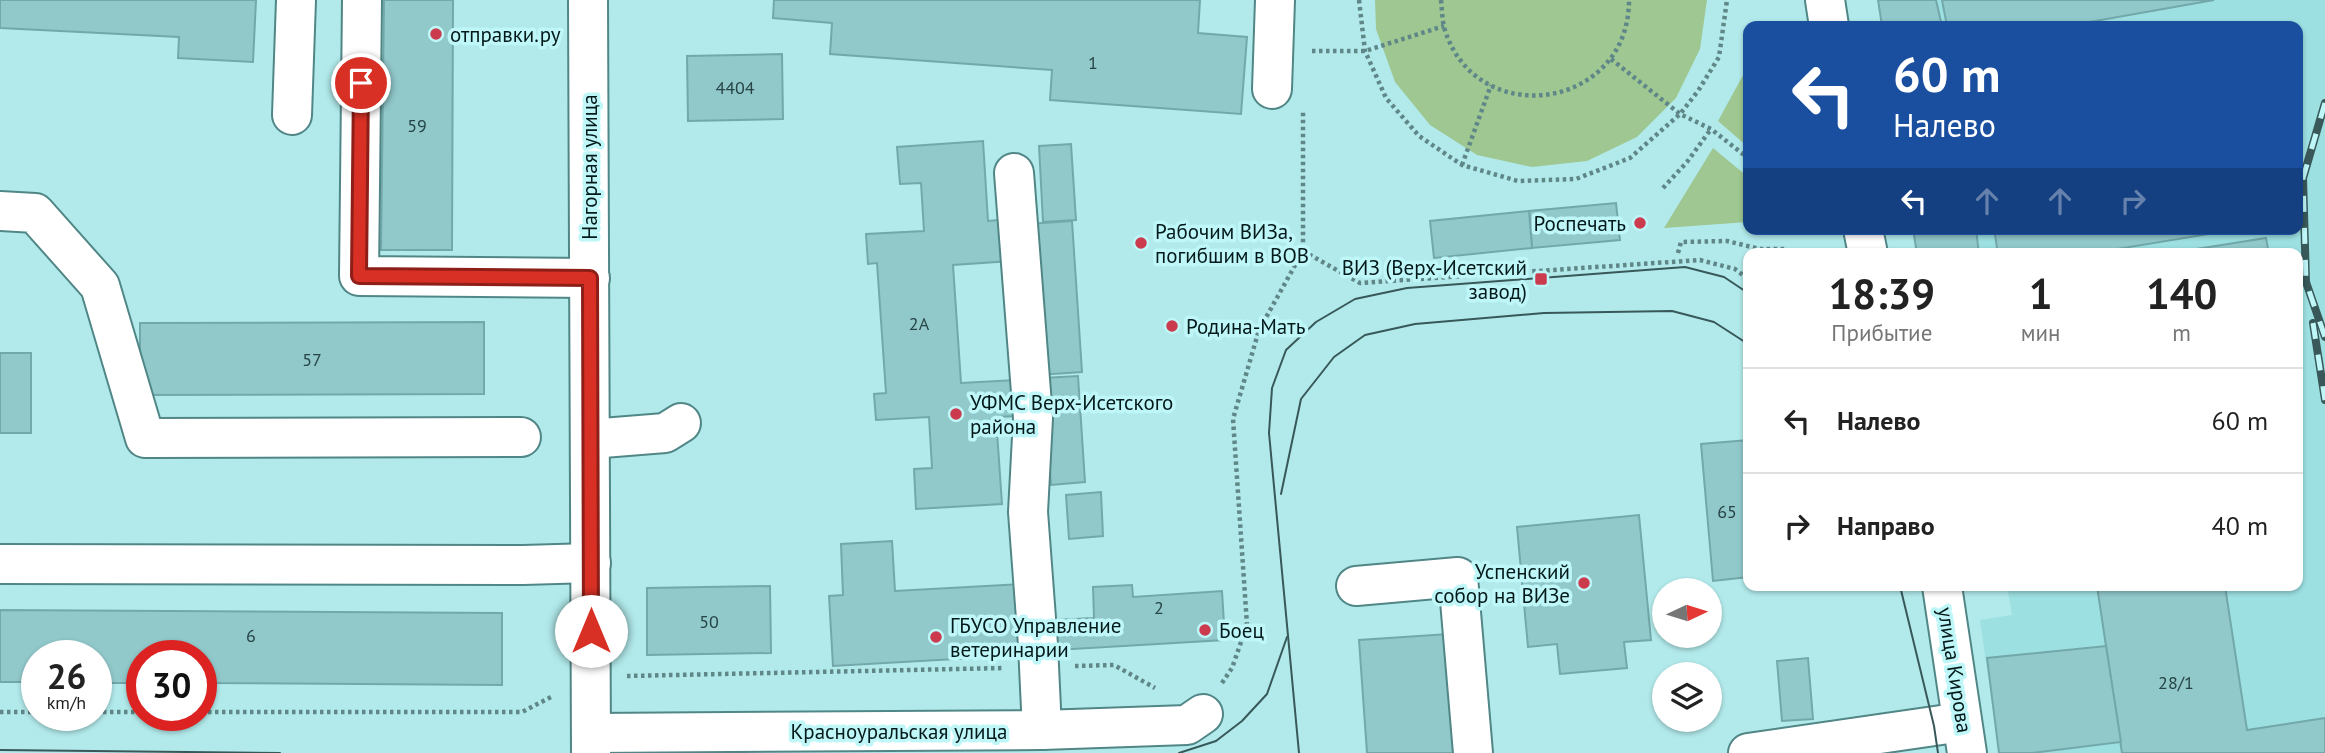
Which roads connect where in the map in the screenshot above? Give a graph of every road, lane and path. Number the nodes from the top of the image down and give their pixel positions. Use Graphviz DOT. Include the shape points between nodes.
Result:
graph roads {
  1 [pos="296,0"];
  2 [pos="362,0"];
  3 [pos="588,0"];
  4 [pos="1275,0"];
  5 [pos="1359,0"];
  6 [pos="1441,0"];
  7 [pos="1629,0"];
  8 [pos="1727,0"];
  9 [pos="1825,0"];
  10 [pos="1828,21"];
  11 [pos="1444,26"];
  12 [pos="1303,51"];
  13 [pos="1365,51"];
  14 [pos="1611,59"];
  15 [pos="1491,85"];
  16 [pos="1287,97"];
  17 [pos="1679,114"];
  18 [pos="292,115"];
  19 [pos="1711,129"];
  20 [pos="1743,154"];
  21 [pos="1462,165"];
  22 [pos="1014,173"];
  23 [pos="1663,188"];
  24 [pos="0,211"];
  25 [pos="1756,248"];
  26 [pos="1303,251"];
  27 [pos="1678,253"];
  28 [pos="1743,275"];
  29 [pos="590,278"];
  30 [pos="681,423"];
  31 [pos="521,437"];
  32 [pos="590,439"];
  33 [pos="591,562"];
  34 [pos="0,564"];
  35 [pos="1356,586"];
  36 [pos="1948,591"];
  37 [pos="1038,667"];
  38 [pos="591,677"];
  39 [pos="0,712"];
  40 [pos="21,712"];
  41 [pos="217,712"];
  42 [pos="1203,714"];
  43 [pos="1050,737"];
  44 [pos="1965,737"];
  45 [pos="591,743"];
  46 [pos="1473,753"];
  47 [pos="1748,753"];
  1 -- 18 [label="street"];
  2 -- 29 [label="street" via="359,276"];
  3 -- 29 [label="street, Нагорная улица"];
  4 -- 16 [label="street"];
  5 -- 13 [label="path"];
  6 -- 11 [label="path"];
  7 -- 14 [label="path" via="1622,41"];
  8 -- 17 [label="path" via="1719,57"];
  9 -- 10 [label="street"];
  11 -- 13 [label="path"];
  11 -- 15 [label="path" via="1454,50 1470,70"];
  12 -- 13 [label="path"];
  13 -- 21 [label="path" via="1386,97 1419,136"];
  14 -- 15 [label="path" via="1582,84 1552,95 1520,96"];
  14 -- 17 [label="path"];
  15 -- 21 [label="path"];
  16 -- 26 [label="path"];
  17 -- 19 [label="path"];
  17 -- 21 [label="path" via="1630,158 1576,178 1518,181"];
  19 -- 20 [label="path"];
  19 -- 23 [label="path"];
  22 -- 37 [label="street" via="1033,418 1028,512"];
  24 -- 31 [label="street" via="35,213 100,286 145,438"];
  25 -- 27 [label="path" via="1727,241 1681,242"];
  26 -- 28 [label="path" via="1360,283 1700,260"];
  26 -- 42 [label="path" via="1259,330 1233,419 1247,625 1232,668"];
  29 -- 32 [label="street, Нагорная улица"];
  30 -- 32 [label="street" via="665,433"];
  32 -- 33 [label="street, Нагорная улица"];
  33 -- 34 [label="street"];
  33 -- 38 [label="street, Нагорная улица"];
  35 -- 46 [label="street" via="1458,577"];
  36 -- 44 [label="street, улица Кирова"];
  37 -- 38 [label="path"];
  37 -- 42 [label="path" via="1114,665"];
  37 -- 43 [label="street"];
  38 -- 41 [label="path" via="523,712"];
  38 -- 45 [label="street, Нагорная улица"];
  39 -- 40 [label="path"];
  42 -- 43 [label="street, Красноуральская улица" via="1187,725"];
  43 -- 45 [label="street, Красноуральская улица"];
  44 -- 47 [label="street"];
}
